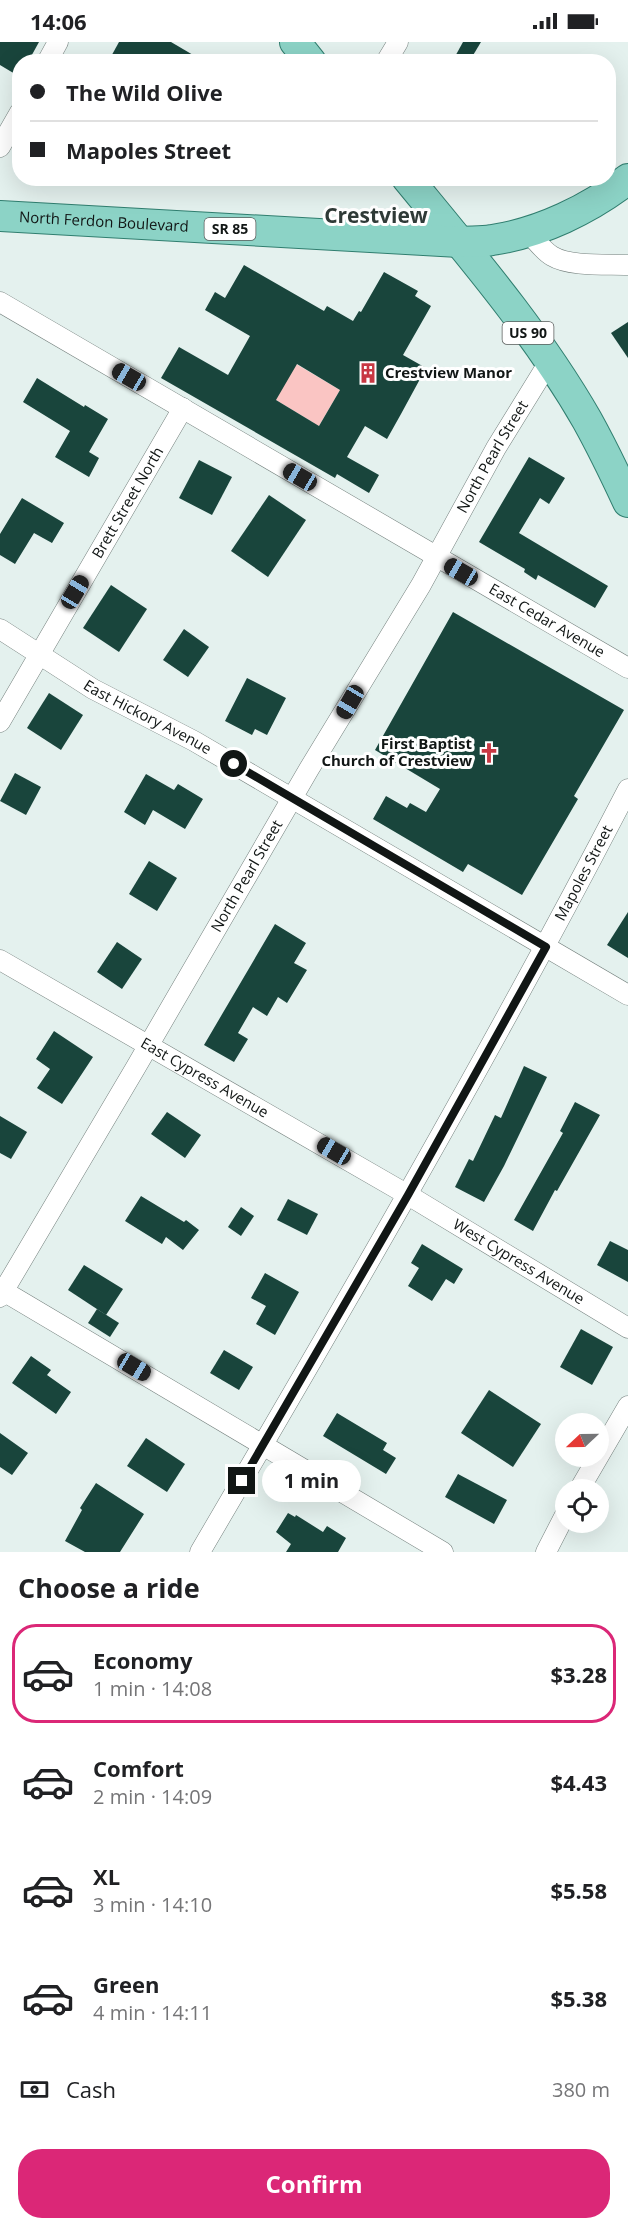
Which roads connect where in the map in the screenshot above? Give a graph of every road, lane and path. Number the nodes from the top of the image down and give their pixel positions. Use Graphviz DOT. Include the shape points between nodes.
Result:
graph roads {
  1 [pos="295,42"];
  2 [pos="305,54"];
  3 [pos="12,126"];
  4 [pos="0,147"];
  5 [pos="628,179"];
  6 [pos="414,186"];
  7 [pos="0,216"];
  8 [pos="528,232"];
  9 [pos="459,242"];
  10 [pos="628,265"];
  11 [pos="0,302"];
  12 [pos="549,362"];
  13 [pos="183,408"];
  14 [pos="628,502"];
  15 [pos="437,557"];
  16 [pos="0,628"];
  17 [pos="39,655"];
  18 [pos="628,668"];
  19 [pos="0,722"];
  20 [pos="628,789"];
  21 [pos="293,798"];
  22 [pos="546,947"];
  23 [pos="0,960"];
  24 [pos="628,995"];
  25 [pos="149,1044"];
  26 [pos="408,1195"];
  27 [pos="1,1292"];
  28 [pos="628,1328"];
  29 [pos="628,1406"];
  30 [pos="262,1445"];
  31 [pos="585,1479"];
  32 [pos="556,1533"];
  33 [pos="200,1552"];
  34 [pos="443,1552"];
  35 [pos="546,1552"];
  1 -- 2 [label="main road"];
  3 -- 4 [label="street"];
  5 -- 8 [label="main road, SR 85" via="580,210"];
  6 -- 9 [label="main road, US 90"];
  7 -- 9 [label="main road, North Ferdon Boulevard / SR 85"];
  8 -- 9 [label="main road, SR 85"];
  8 -- 10 [label="street" via="551,256"];
  9 -- 12 [label="main road, US 90"];
  11 -- 13 [label="street, East Cedar Avenue"];
  12 -- 14 [label="main road, US 90" via="586,419"];
  12 -- 15 [label="street, North Pearl Street" via="496,448"];
  13 -- 15 [label="street, East Cedar Avenue"];
  13 -- 17 [label="street, Brett Street North"];
  15 -- 18 [label="street, East Cedar Avenue"];
  15 -- 21 [label="street, North Pearl Street"];
  16 -- 17 [label="street, East Hickory Avenue"];
  17 -- 19 [label="street, Brett Street North"];
  17 -- 21 [label="street, East Hickory Avenue" via="93,689"];
  20 -- 22 [label="street, Mapoles Street"];
  21 -- 22 [label="street, East Hickory Avenue"];
  21 -- 25 [label="street, North Pearl Street"];
  22 -- 24 [label="street, East Hickory Avenue"];
  22 -- 26 [label="street, Mapoles Street"];
  23 -- 25 [label="street, East Cypress Avenue"];
  25 -- 26 [label="street, East Cypress Avenue"];
  25 -- 27 [label="street, North Pearl Street"];
  26 -- 28 [label="street, West Cypress Avenue"];
  26 -- 30 [label="street, Mapoles Street"];
  27 -- 30 [label="street"];
  29 -- 31 [label="street"];
  30 -- 33 [label="street, Mapoles Street"];
  30 -- 34 [label="street"];
  32 -- 35 [label="street"];
}
